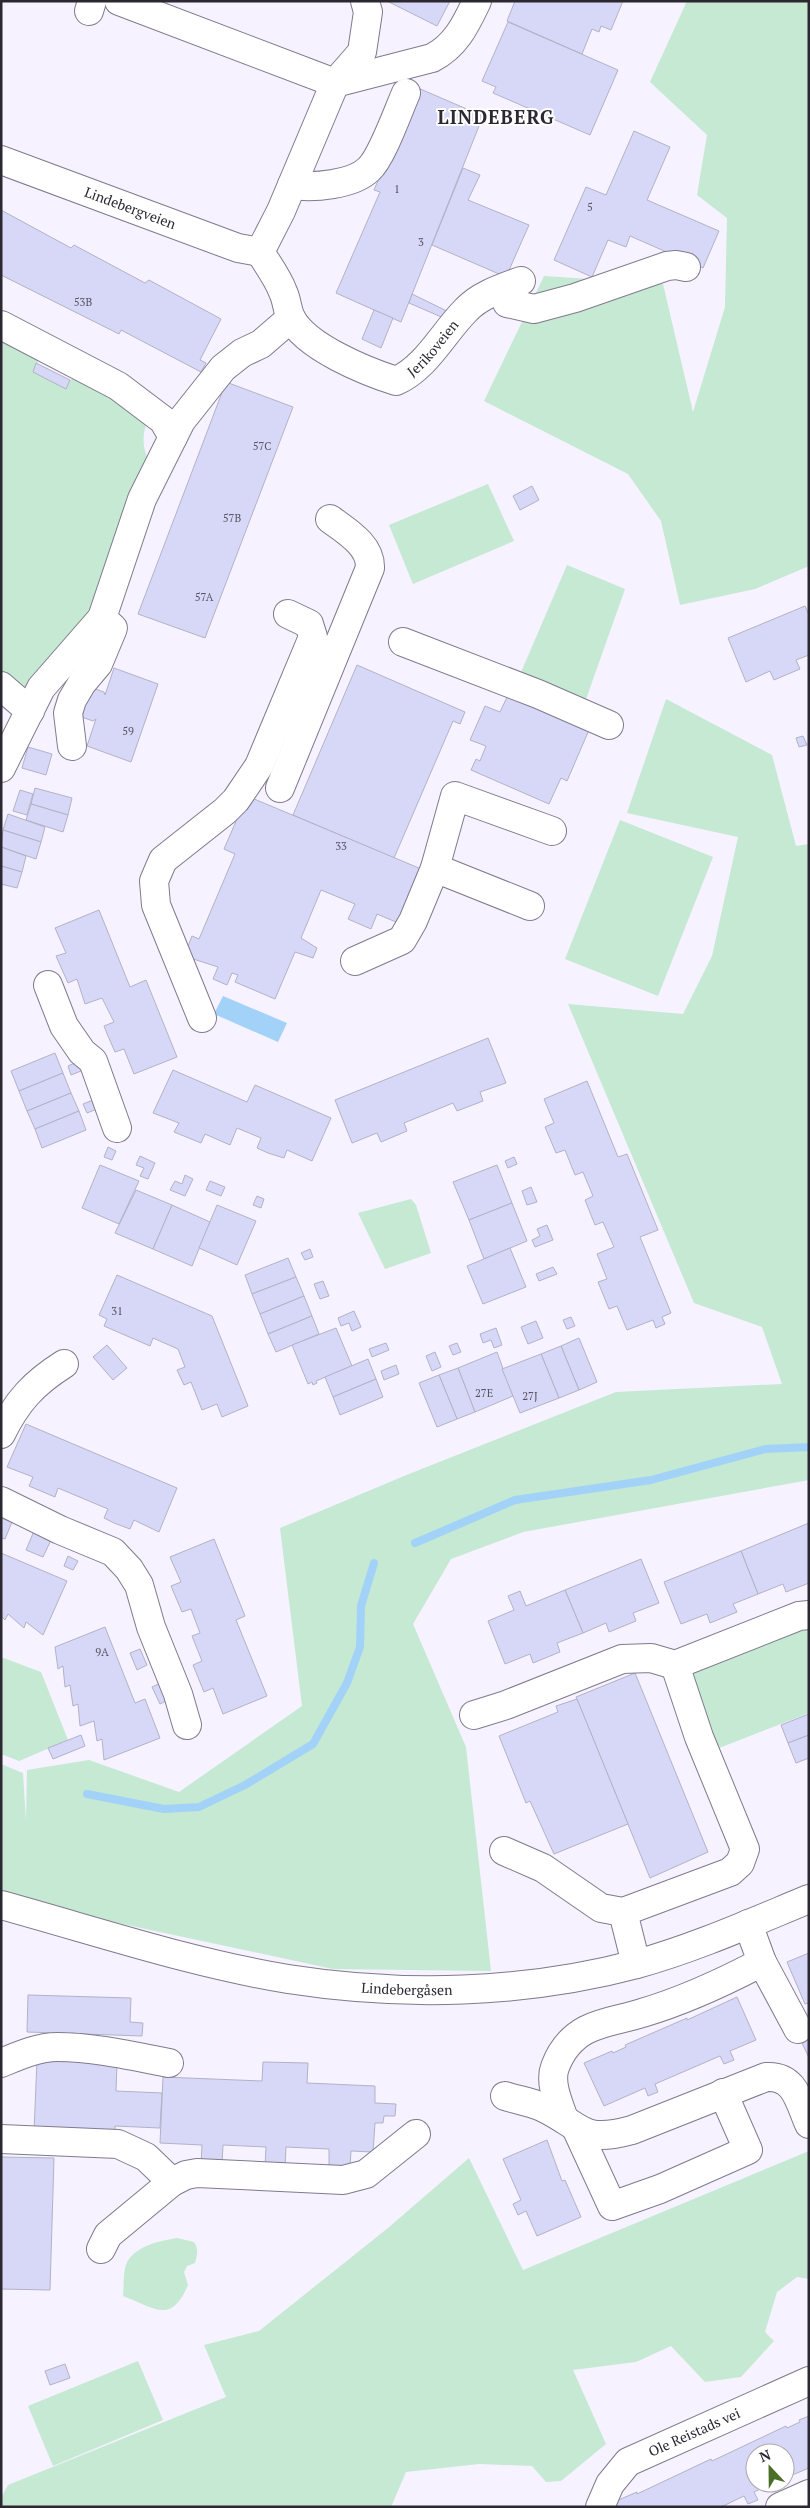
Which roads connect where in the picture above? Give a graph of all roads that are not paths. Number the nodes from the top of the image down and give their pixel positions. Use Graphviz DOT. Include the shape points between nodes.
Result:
graph roads {
  1 [pos="119,1"];
  2 [pos="365,1"];
  3 [pos="477,1"];
  4 [pos="335,83"];
  5 [pos="406,93"];
  6 [pos="1,160"];
  7 [pos="292,186"];
  8 [pos="260,252"];
  9 [pos="686,267"];
  10 [pos="291,318"];
  11 [pos="1,325"];
  12 [pos="173,437"];
  13 [pos="330,519"];
  14 [pos="288,614"];
  15 [pos="102,618"];
  16 [pos="403,642"];
  17 [pos="1,686"];
  18 [pos="30,711"];
  19 [pos="609,726"];
  20 [pos="72,746"];
  21 [pos="1,768"];
  22 [pos="280,788"];
  23 [pos="552,831"];
  24 [pos="435,868"];
  25 [pos="530,906"];
  26 [pos="355,961"];
  27 [pos="48,984"];
  28 [pos="202,1018"];
  29 [pos="117,1128"];
  30 [pos="64,1364"];
  31 [pos="1,1434"];
  32 [pos="1,1501"];
  33 [pos="809,1615"];
  34 [pos="675,1665"];
  35 [pos="474,1715"];
  36 [pos="187,1725"];
  37 [pos="504,1851"];
  38 [pos="809,1899"];
  39 [pos="1,1905"];
  40 [pos="623,1912"];
  41 [pos="748,1924"];
  42 [pos="762,1962"];
  43 [pos="636,1964"];
  44 [pos="798,2028"];
  45 [pos="1,2063"];
  46 [pos="169,2063"];
  47 [pos="723,2093"];
  48 [pos="505,2096"];
  49 [pos="809,2124"];
  50 [pos="571,2125"];
  51 [pos="416,2134"];
  52 [pos="1,2139"];
  53 [pos="172,2182"];
  54 [pos="101,2249"];
  55 [pos="809,2381"];
  56 [pos="809,2494"];
  57 [pos="600,2507"];
  58 [pos="780,2507"];
  1 -- 4 [label="street" via="158,26"];
  2 -- 4 [label="street" via="368,12 362,52"];
  3 -- 4 [label="street" via="460,34 441,54"];
  4 -- 7 [label="street"];
  5 -- 7 [label="street" via="370,168 363,174 323,186"];
  6 -- 8 [label="street, Lindebergveien" via="238,248"];
  7 -- 8 [label="street"];
  8 -- 10 [label="street, Jerikoveien" via="283,291"];
  9 -- 10 [label="street, Jerikoveien" via="667,266 534,309 514,292 496,290 467,308 410,375 396,381 369,371 304,336"];
  10 -- 12 [label="street" via="261,344 223,368 180,421"];
  11 -- 12 [label="street" via="118,386 164,420"];
  12 -- 15 [label="street" via="142,499"];
  13 -- 22 [label="street" via="360,544 370,561 370,568"];
  14 -- 28 [label="street" via="309,624 313,637 264,758 236,800 163,860 154,881 156,905"];
  15 -- 18 [label="street" via="40,688"];
  15 -- 20 [label="street" via="114,628 98,664 72,700 68,713"];
  16 -- 19 [label="street" via="538,694"];
  17 -- 18 [label="street"];
  18 -- 21 [label="street"];
  23 -- 24 [label="street" via="455,796"];
  24 -- 25 [label="street"];
  24 -- 26 [label="street" via="402,940"];
  27 -- 29 [label="street" via="64,1026 82,1052 93,1061"];
  30 -- 31 [label="street" via="40,1378"];
  32 -- 36 [label="street" via="113,1552 129,1570 139,1585"];
  33 -- 34 [label="street" via="799,1616"];
  34 -- 35 [label="street" via="651,1658 622,1659"];
  34 -- 40 [label="street" via="698,1737 745,1848 740,1863 730,1872"];
  37 -- 40 [label="street" via="543,1868 601,1908"];
  38 -- 41 [label="street, Lindebergåsen"];
  39 -- 43 [label="street, Lindebergåsen" via="217,1964 289,1979 362,1987 431,1991 500,1988"];
  40 -- 43 [label="street"];
  41 -- 42 [label="street"];
  41 -- 43 [label="street, Lindebergåsen"];
  42 -- 44 [label="street"];
  42 -- 50 [label="street" via="696,1993 600,2024 573,2039 562,2051 554,2069 556,2093"];
  45 -- 46 [label="street" via="56,2047"];
  47 -- 49 [label="street" via="766,2077 785,2078 792,2086"];
  47 -- 50 [label="street" via="619,2134 595,2136"];
  47 -- 50 [label="street" via="748,2150 660,2189 612,2206"];
  48 -- 50 [label="street" via="540,2106"];
  51 -- 53 [label="street" via="366,2174 343,2180 197,2173"];
  52 -- 53 [label="street" via="118,2144 146,2157"];
  53 -- 54 [label="street" via="108,2235"];
  55 -- 57 [label="street, Ole Reistads vei" via="628,2462 610,2484"];
  56 -- 58 [label="street"];
}
